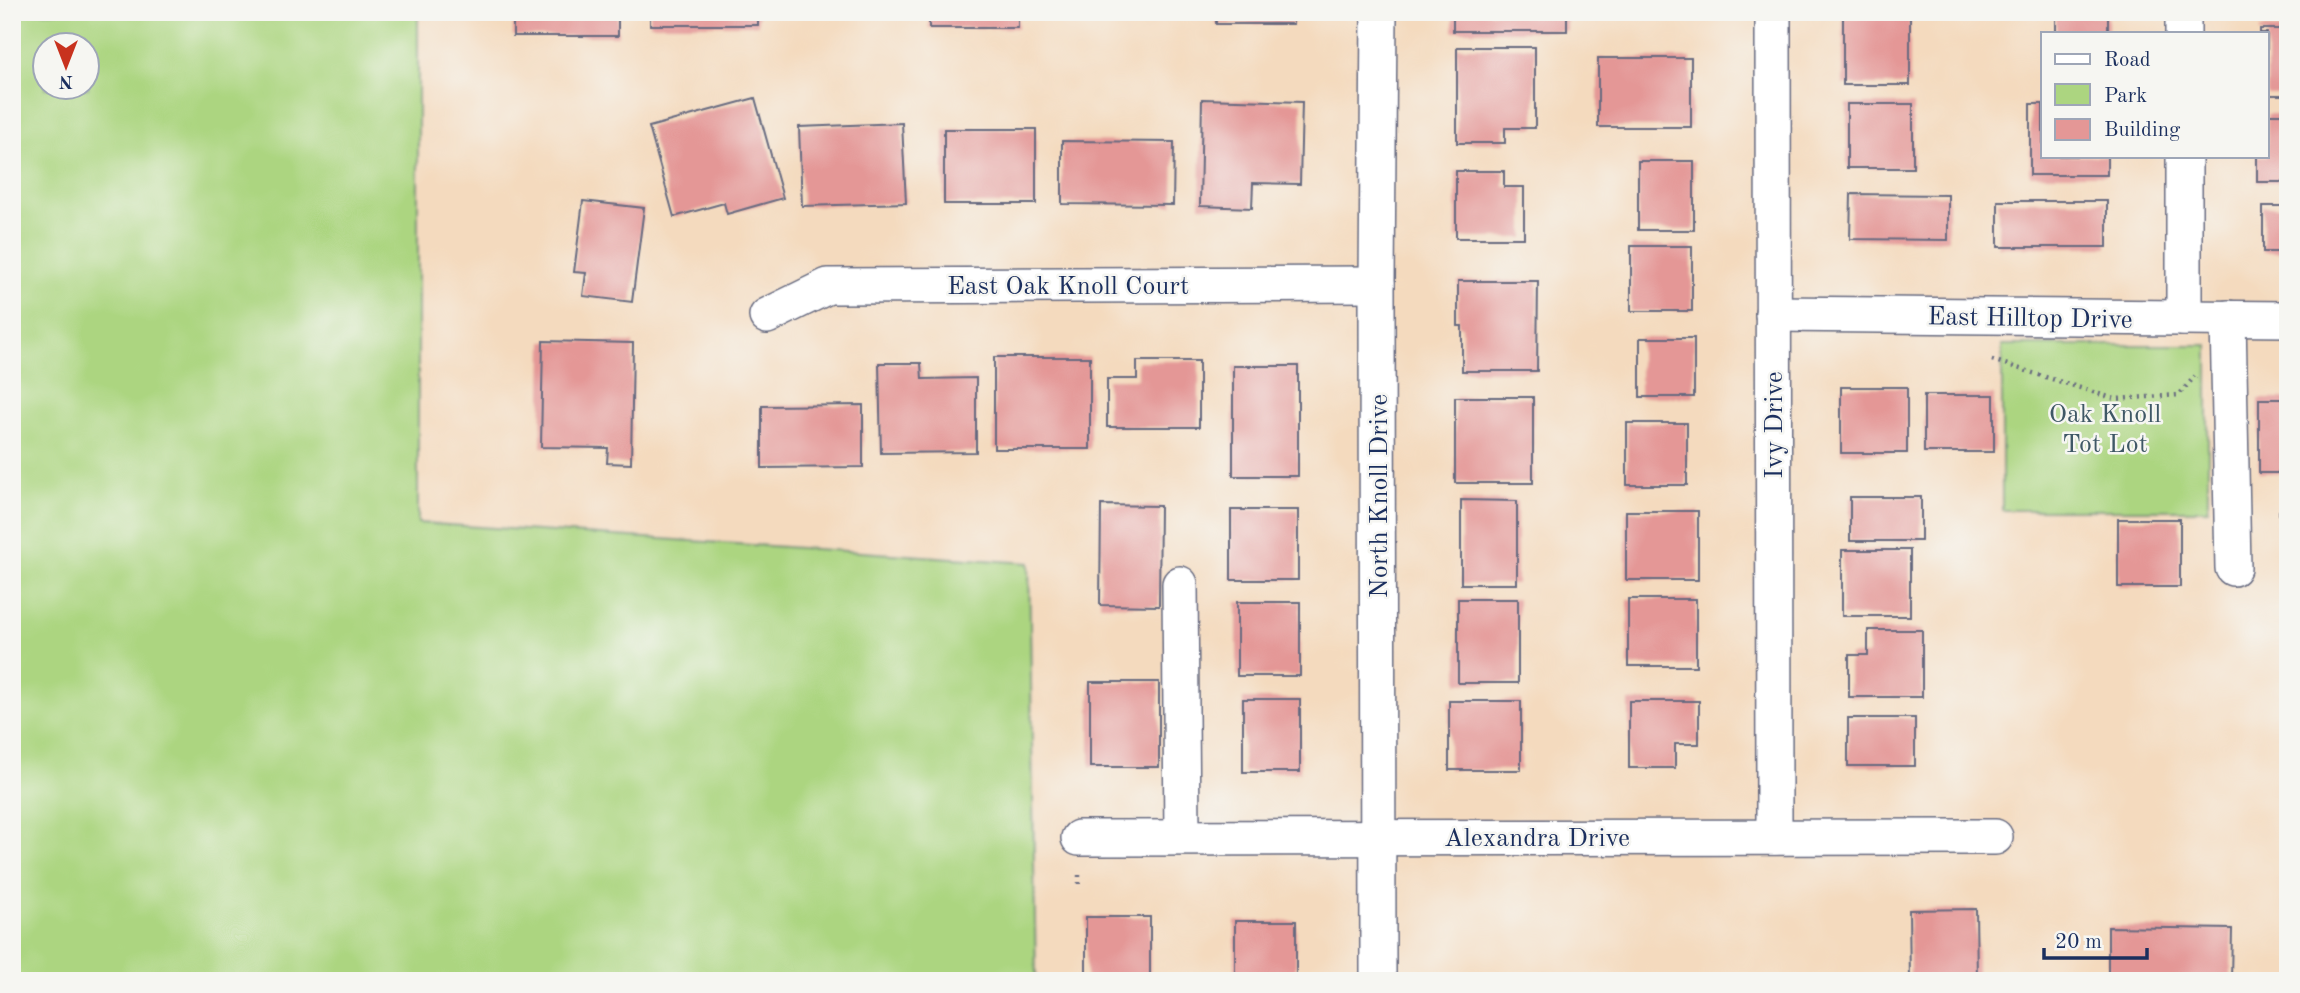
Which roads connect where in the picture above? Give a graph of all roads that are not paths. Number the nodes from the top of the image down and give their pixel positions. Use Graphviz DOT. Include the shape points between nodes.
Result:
graph roads {
  1 [pos="1379,12"];
  2 [pos="1773,12"];
  3 [pos="2183,12"];
  4 [pos="2183,32"];
  5 [pos="2184,158"];
  6 [pos="1377,284"];
  7 [pos="1773,314"];
  8 [pos="767,316"];
  9 [pos="2184,318"];
  10 [pos="2228,318"];
  11 [pos="2288,319"];
  12 [pos="2232,568"];
  13 [pos="1180,584"];
  14 [pos="1182,836"];
  15 [pos="1378,837"];
  16 [pos="1774,837"];
  17 [pos="1995,837"];
  18 [pos="1079,838"];
  19 [pos="1378,981"];
  1 -- 6 [label="street, North Knoll Drive"];
  2 -- 7 [label="street, Ivy Drive"];
  3 -- 4 [label="street"];
  5 -- 9 [label="street"];
  6 -- 8 [label="street, East Oak Knoll Court" via="828,286"];
  6 -- 15 [label="street, North Knoll Drive"];
  7 -- 9 [label="street, East Hilltop Drive"];
  7 -- 16 [label="street, Ivy Drive"];
  9 -- 10 [label="street, East Hilltop Drive"];
  10 -- 11 [label="street, East Hilltop Drive"];
  10 -- 12 [label="street"];
  13 -- 14 [label="street"];
  14 -- 15 [label="street, Alexandra Drive"];
  14 -- 18 [label="street, Alexandra Drive"];
  15 -- 16 [label="street, Alexandra Drive"];
  15 -- 19 [label="street, North Knoll Drive"];
  16 -- 17 [label="street, Alexandra Drive"];
}
